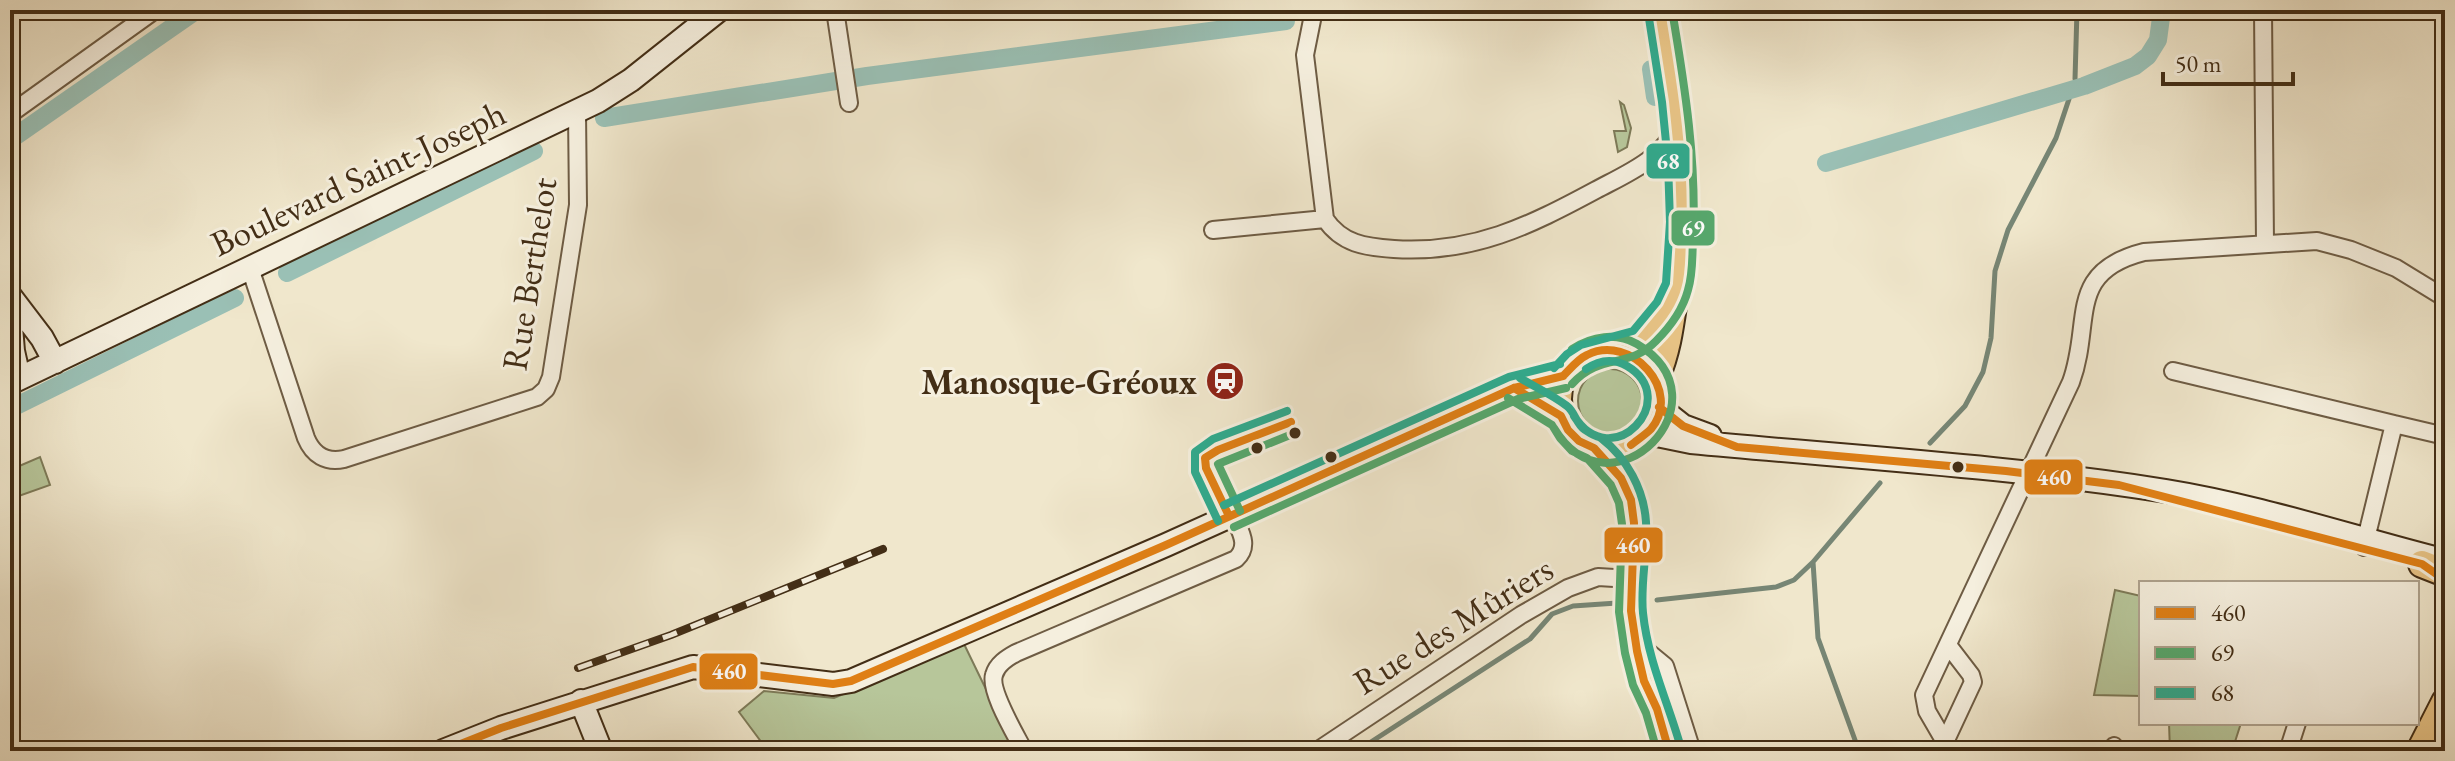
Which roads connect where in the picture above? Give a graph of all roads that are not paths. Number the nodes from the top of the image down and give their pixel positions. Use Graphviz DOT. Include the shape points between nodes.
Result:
graph roads {
  1 [pos="155,10"];
  2 [pos="719,10"];
  3 [pos="835,10"];
  4 [pos="1314,10"];
  5 [pos="1660,10"];
  6 [pos="2263,10"];
  7 [pos="847,88"];
  8 [pos="577,112"];
  9 [pos="10,114"];
  10 [pos="1678,122"];
  11 [pos="1640,166"];
  12 [pos="1682,179"];
  13 [pos="1325,219"];
  14 [pos="1213,230"];
  15 [pos="2265,244"];
  16 [pos="250,268"];
  17 [pos="10,296"];
  18 [pos="1674,296"];
  19 [pos="2445,298"];
  20 [pos="10,315"];
  21 [pos="1622,350"];
  22 [pos="55,362"];
  23 [pos="2173,371"];
  24 [pos="1563,376"];
  25 [pos="1656,377"];
  26 [pos="14,380"];
  27 [pos="1514,388"];
  28 [pos="1659,407"];
  29 [pos="1561,416"];
  30 [pos="2394,424"];
  31 [pos="2445,436"];
  32 [pos="1643,437"];
  33 [pos="1737,447"];
  34 [pos="1594,448"];
  35 [pos="2029,473"];
  36 [pos="1233,514"];
  37 [pos="2364,545"];
  38 [pos="2437,566"];
  39 [pos="1631,579"];
  40 [pos="2445,580"];
  41 [pos="1948,645"];
  42 [pos="1648,652"];
  43 [pos="581,701"];
  44 [pos="1657,709"];
  45 [pos="2444,720"];
  46 [pos="2296,725"];
  47 [pos="1943,747"];
  48 [pos="443,751"];
  49 [pos="601,751"];
  50 [pos="1024,751"];
  51 [pos="1317,751"];
  52 [pos="1669,751"];
  53 [pos="1692,751"];
  54 [pos="2288,751"];
  55 [pos="2422,751"];
  1 -- 9 [label="street"];
  2 -- 8 [label="street, Boulevard Saint-Joseph" via="631,80"];
  3 -- 7 [label="street"];
  4 -- 13 [label="street" via="1305,55"];
  5 -- 10 [label="main road"];
  6 -- 15 [label="street"];
  8 -- 16 [label="street, Boulevard Saint-Joseph"];
  8 -- 16 [label="street, Rue Berthelot" via="578,205 551,377 537,397 344,459 323,458 307,442"];
  10 -- 11 [label="street" via="1670,140"];
  10 -- 12 [label="main road"];
  11 -- 12 [label="street" via="1667,168"];
  11 -- 13 [label="street" via="1538,221 1467,246 1374,248 1349,242"];
  12 -- 18 [label="main road"];
  13 -- 14 [label="street"];
  15 -- 19 [label="street" via="2317,241 2351,250 2396,268"];
  15 -- 35 [label="street" via="2144,252 2101,272 2088,299 2076,368"];
  16 -- 22 [label="street, Boulevard Saint-Joseph"];
  17 -- 22 [label="street"];
  18 -- 21 [label="main road" via="1649,332"];
  18 -- 25 [label="main road" via="1669,342"];
  20 -- 26 [label="street"];
  21 -- 24 [label="main road" via="1585,354"];
  21 -- 25 [label="main road"];
  22 -- 26 [label="street, Boulevard Saint-Joseph"];
  23 -- 30 [label="street"];
  24 -- 27 [label="street"];
  24 -- 29 [label="main road"];
  25 -- 28 [label="main road"];
  27 -- 29 [label="street"];
  27 -- 36 [label="street"];
  28 -- 32 [label="main road"];
  28 -- 33 [label="street" via="1683,426"];
  29 -- 34 [label="main road" via="1579,441"];
  30 -- 31 [label="street"];
  30 -- 37 [label="street"];
  32 -- 33 [label="street"];
  32 -- 34 [label="main road" via="1617,449"];
  32 -- 42 [label="main road" via="1637,472 1645,505 1641,605"];
  33 -- 35 [label="street"];
  34 -- 39 [label="main road" via="1621,478 1631,500"];
  35 -- 37 [label="street" via="2216,501"];
  35 -- 41 [label="street"];
  36 -- 43 [label="street" via="851,681 833,684 693,667"];
  36 -- 50 [label="street" via="1243,539 1236,559 1001,663 993,676 994,688"];
  37 -- 38 [label="street"];
  38 -- 40 [label="street"];
  39 -- 44 [label="main road" via="1640,666"];
  39 -- 51 [label="street, Rue des Mûriers" via="1598,577 1568,588"];
  41 -- 47 [label="street" via="1923,698"];
  41 -- 47 [label="street" via="1973,682"];
  42 -- 44 [label="main road"];
  42 -- 53 [label="street" via="1665,666"];
  43 -- 48 [label="street"];
  43 -- 49 [label="street"];
  44 -- 52 [label="main road"];
  45 -- 55 [label="main road"];
  46 -- 54 [label="street"];
}
